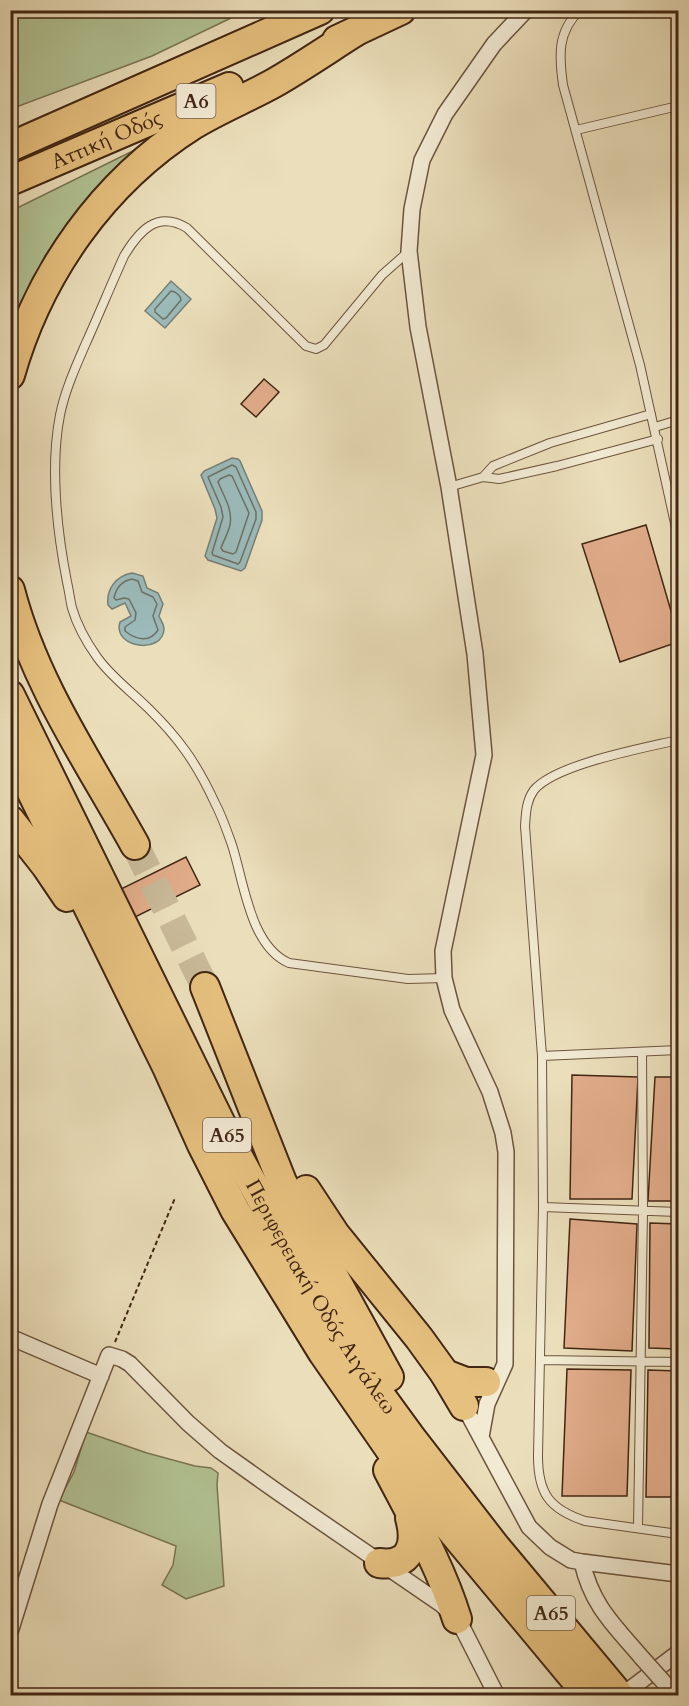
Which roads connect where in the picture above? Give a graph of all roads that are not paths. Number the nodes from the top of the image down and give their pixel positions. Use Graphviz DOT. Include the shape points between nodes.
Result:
graph roads {
  1 [pos="320,10"];
  2 [pos="400,10"];
  3 [pos="526,10"];
  4 [pos="580,10"];
  5 [pos="355,32"];
  6 [pos="678,106"];
  7 [pos="576,130"];
  8 [pos="23,142"];
  9 [pos="10,181"];
  10 [pos="410,251"];
  11 [pos="10,375"];
  12 [pos="651,414"];
  13 [pos="678,420"];
  14 [pos="655,427"];
  15 [pos="658,440"];
  16 [pos="483,477"];
  17 [pos="449,487"];
  18 [pos="678,537"];
  19 [pos="10,590"];
  20 [pos="10,695"];
  21 [pos="678,740"];
  22 [pos="10,748"];
  23 [pos="10,820"];
  24 [pos="135,845"];
  25 [pos="444,978"];
  26 [pos="205,987"];
  27 [pos="221,1026"];
  28 [pos="678,1050"];
  29 [pos="642,1052"];
  30 [pos="542,1056"];
  31 [pos="167,1067"];
  32 [pos="543,1208"];
  33 [pos="643,1211"];
  34 [pos="678,1212"];
  35 [pos="282,1284"];
  36 [pos="10,1337"];
  37 [pos="541,1360"];
  38 [pos="641,1361"];
  39 [pos="678,1362"];
  40 [pos="496,1373"];
  41 [pos="445,1374"];
  42 [pos="101,1376"];
  43 [pos="464,1406"];
  44 [pos="481,1437"];
  45 [pos="408,1507"];
  46 [pos="638,1528"];
  47 [pos="678,1534"];
  48 [pos="495,1546"];
  49 [pos="379,1563"];
  50 [pos="582,1563"];
  51 [pos="678,1574"];
  52 [pos="457,1619"];
  53 [pos="10,1632"];
  54 [pos="678,1653"];
  55 [pos="605,1692"];
  56 [pos="497,1695"];
  57 [pos="676,1695"];
  1 -- 8 [label="highway, Αττική Οδός / Α6"];
  2 -- 5 [label="highway, Αττική Οδός / Α6"];
  3 -- 10 [label="street" via="473,72 422,160 412,209"];
  4 -- 7 [label="lane" via="570,20 562,39 560,59"];
  5 -- 9 [label="highway, Αττική Οδός / Α6"];
  5 -- 11 [label="highway" via="274,83 193,126 128,176 61,258 26,326"];
  6 -- 7 [label="lane"];
  7 -- 12 [label="lane"];
  10 -- 17 [label="street" via="418,327"];
  10 -- 25 [label="lane" via="382,275 324,345 315,349 306,346 187,228 166,220 142,231 124,256 70,378 60,415 57,507 62,556 73,609 83,633 110,673 147,706 187,751 215,803 251,911 269,949 289,963 408,979"];
  12 -- 14 [label="lane"];
  12 -- 16 [label="lane" via="550,443 493,466"];
  13 -- 14 [label="lane"];
  14 -- 15 [label="lane"];
  15 -- 16 [label="lane" via="499,479"];
  15 -- 18 [label="lane"];
  16 -- 17 [label="lane"];
  17 -- 25 [label="street" via="475,654 484,755 443,951"];
  19 -- 24 [label="highway" via="36,665"];
  20 -- 48 [label="highway, Περιφερειακή Οδός Αιγάλεω / Α65" via="222,1126 298,1267 373,1385"];
  21 -- 30 [label="lane" via="569,769 549,778 526,805"];
  22 -- 31 [label="highway, Περιφερειακή Οδός Αιγάλεω / Α65"];
  23 -- 31 [label="highway" via="69,900 125,1004"];
  25 -- 40 [label="street" via="452,1010 490,1092 503,1133 507,1173"];
  26 -- 27 [label="highway"];
  27 -- 41 [label="highway" via="314,1203"];
  27 -- 48 [label="highway" via="282,1182 379,1360 467,1492"];
  28 -- 29 [label="lane"];
  29 -- 30 [label="lane"];
  29 -- 33 [label="lane"];
  30 -- 32 [label="lane"];
  31 -- 35 [label="highway, Περιφερειακή Οδός Αιγάλεω / Α65" via="235,1210"];
  32 -- 33 [label="lane"];
  32 -- 37 [label="lane"];
  33 -- 34 [label="lane"];
  33 -- 38 [label="lane"];
  35 -- 45 [label="highway" via="297,1329"];
  35 -- 55 [label="highway, Περιφερειακή Οδός Αιγάλεω / Α65" via="323,1353 446,1524"];
  36 -- 42 [label="street"];
  37 -- 38 [label="lane"];
  37 -- 46 [label="lane" via="541,1485 557,1508 570,1516"];
  38 -- 39 [label="lane"];
  38 -- 46 [label="lane"];
  40 -- 41 [label="highway" via="466,1382"];
  40 -- 43 [label="street"];
  40 -- 44 [label="street"];
  41 -- 43 [label="highway"];
  42 -- 49 [label="street" via="109,1355 130,1364 220,1451"];
  42 -- 53 [label="street" via="50,1504"];
  43 -- 44 [label="street"];
  44 -- 50 [label="street" via="529,1527 550,1547"];
  45 -- 49 [label="highway" via="413,1546 400,1562"];
  45 -- 52 [label="highway"];
  46 -- 47 [label="lane"];
  48 -- 55 [label="highway, Περιφερειακή Οδός Αιγάλεω / Α65"];
  49 -- 52 [label="street"];
  50 -- 51 [label="street"];
  50 -- 57 [label="street, bridge" via="594,1599"];
  52 -- 56 [label="street"];
  54 -- 55 [label="street"];
}
